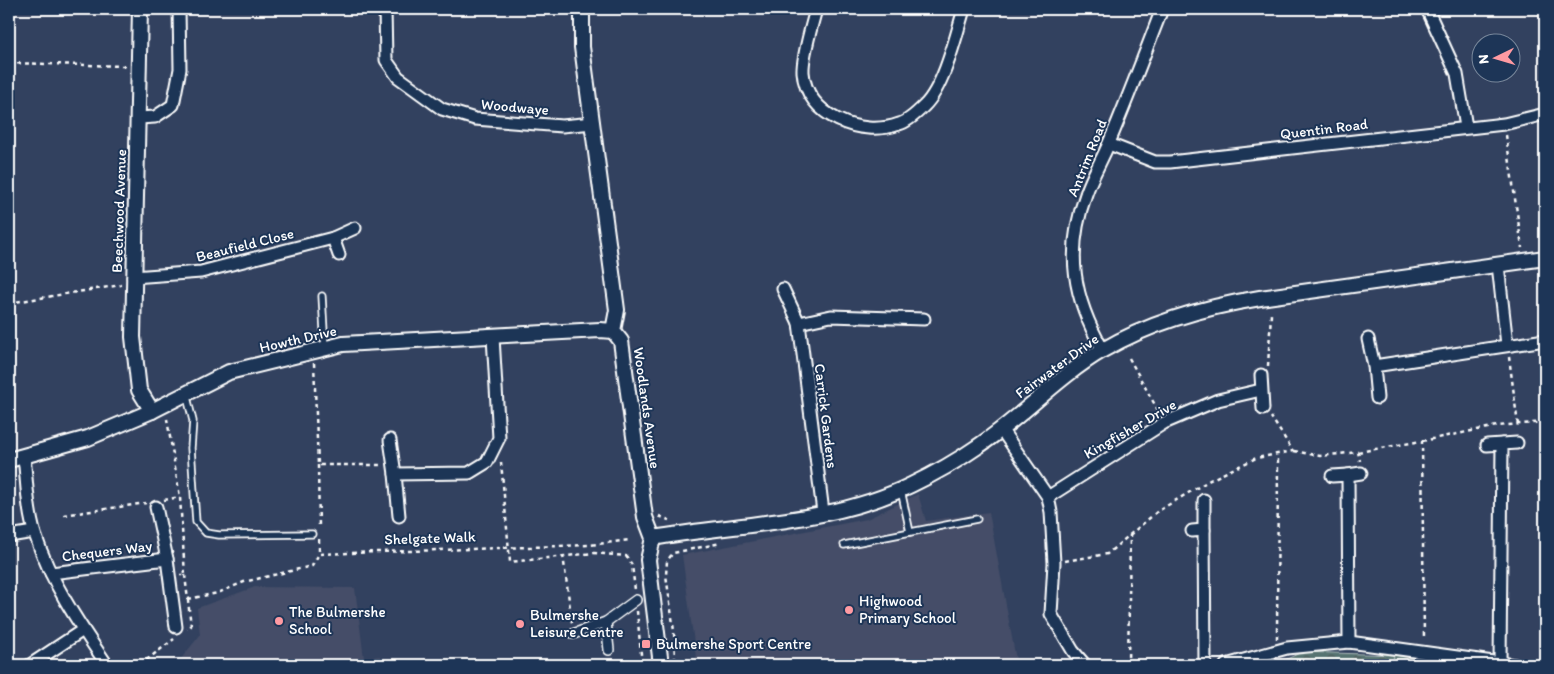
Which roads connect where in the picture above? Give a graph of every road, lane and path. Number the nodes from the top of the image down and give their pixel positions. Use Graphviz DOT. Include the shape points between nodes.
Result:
graph roads {
  1 [pos="140,9"];
  2 [pos="179,9"];
  3 [pos="385,9"];
  4 [pos="582,9"];
  5 [pos="816,9"];
  6 [pos="964,9"];
  7 [pos="1162,9"];
  8 [pos="1427,9"];
  9 [pos="9,63"];
  10 [pos="139,66"];
  11 [pos="1545,114"];
  12 [pos="139,118"];
  13 [pos="593,123"];
  14 [pos="1504,124"];
  15 [pos="1466,127"];
  16 [pos="1109,144"];
  17 [pos="356,228"];
  18 [pos="333,238"];
  19 [pos="339,255"];
  20 [pos="1545,258"];
  21 [pos="1524,262"];
  22 [pos="1498,265"];
  23 [pos="133,281"];
  24 [pos="784,288"];
  25 [pos="322,296"];
  26 [pos="9,303"];
  27 [pos="1271,314"];
  28 [pos="924,319"];
  29 [pos="799,324"];
  30 [pos="613,331"];
  31 [pos="493,337"];
  32 [pos="1368,339"];
  33 [pos="1545,340"];
  34 [pos="1507,345"];
  35 [pos="320,350"];
  36 [pos="1102,350"];
  37 [pos="1129,358"];
  38 [pos="1374,366"];
  39 [pos="1261,374"];
  40 [pos="1261,390"];
  41 [pos="186,393"];
  42 [pos="1377,398"];
  43 [pos="157,408"];
  44 [pos="1263,409"];
  45 [pos="1545,422"];
  46 [pos="1164,423"];
  47 [pos="1518,425"];
  48 [pos="1001,429"];
  49 [pos="499,438"];
  50 [pos="390,440"];
  51 [pos="1422,441"];
  52 [pos="1517,443"];
  53 [pos="1502,444"];
  54 [pos="1487,445"];
  55 [pos="1294,451"];
  56 [pos="1358,452"];
  57 [pos="1278,455"];
  58 [pos="24,457"];
  59 [pos="9,460"];
  60 [pos="318,466"];
  61 [pos="394,470"];
  62 [pos="1361,473"];
  63 [pos="1348,475"];
  64 [pos="1332,476"];
  65 [pos="901,489"];
  66 [pos="180,497"];
  67 [pos="1048,497"];
  68 [pos="1204,500"];
  69 [pos="156,507"];
  70 [pos="823,512"];
  71 [pos="64,514"];
  72 [pos="399,516"];
  73 [pos="977,519"];
  74 [pos="1204,530"];
  75 [pos="1192,531"];
  76 [pos="34,532"];
  77 [pos="910,532"];
  78 [pos="312,534"];
  79 [pos="1130,535"];
  80 [pos="9,536"];
  81 [pos="653,538"];
  82 [pos="630,540"];
  83 [pos="844,545"];
  84 [pos="508,547"];
  85 [pos="673,553"];
  86 [pos="319,554"];
  87 [pos="563,555"];
  88 [pos="167,559"];
  89 [pos="1054,563"];
  90 [pos="51,573"];
  91 [pos="185,574"];
  92 [pos="170,576"];
  93 [pos="636,600"];
  94 [pos="606,622"];
  95 [pos="176,627"];
  96 [pos="83,630"];
  97 [pos="573,634"];
  98 [pos="1349,642"];
  99 [pos="609,650"];
  100 [pos="1276,651"];
  101 [pos="1424,652"];
  102 [pos="1500,663"];
  103 [pos="30,665"];
  104 [pos="107,665"];
  105 [pos="140,665"];
  106 [pos="642,665"];
  107 [pos="661,665"];
  108 [pos="675,665"];
  109 [pos="1085,665"];
  110 [pos="1128,665"];
  111 [pos="1205,665"];
  112 [pos="1226,665"];
  113 [pos="1515,665"];
  1 -- 10 [label="street, Beechwood Avenue"];
  2 -- 12 [label="street" via="180,69 173,105 155,117"];
  3 -- 13 [label="street, Woodwaye" via="386,60 398,77 442,109 475,119 562,126"];
  4 -- 13 [label="street" via="582,47"];
  5 -- 6 [label="street" via="803,72 810,97 834,119 867,129 900,124 924,106 940,78"];
  7 -- 16 [label="street, Antrim Road"];
  8 -- 15 [label="street" via="1457,74"];
  9 -- 10 [label="path"];
  10 -- 12 [label="street, Beechwood Avenue"];
  11 -- 14 [label="street, Quentin Road"];
  12 -- 23 [label="street, Beechwood Avenue"];
  13 -- 30 [label="street" via="617,310"];
  14 -- 15 [label="street, Quentin Road"];
  14 -- 21 [label="path"];
  15 -- 16 [label="street, Quentin Road" via="1170,162 1147,160"];
  16 -- 36 [label="street, Antrim Road" via="1086,195 1074,244 1073,265 1086,319"];
  17 -- 18 [label="street, Beaufield Close"];
  18 -- 19 [label="street"];
  18 -- 23 [label="street, Beaufield Close" via="201,272"];
  20 -- 21 [label="street, Fairwater Drive"];
  21 -- 22 [label="street, Fairwater Drive"];
  22 -- 34 [label="street"];
  22 -- 36 [label="street, Fairwater Drive" via="1224,304 1149,327"];
  23 -- 26 [label="path"];
  23 -- 43 [label="street, Beechwood Avenue" via="133,337 139,390"];
  24 -- 29 [label="street, Carrick Gardens"];
  25 -- 35 [label="lane"];
  27 -- 39 [label="path" via="1267,369"];
  28 -- 29 [label="street" via="832,316"];
  29 -- 70 [label="street, Carrick Gardens"];
  30 -- 31 [label="street, Howth Drive"];
  30 -- 81 [label="street, Woodlands Avenue" via="621,341 645,517"];
  31 -- 35 [label="street, Howth Drive" via="344,344"];
  31 -- 49 [label="street"];
  32 -- 38 [label="street"];
  33 -- 34 [label="street"];
  34 -- 38 [label="street"];
  34 -- 47 [label="path"];
  35 -- 41 [label="street, Howth Drive" via="229,372"];
  35 -- 60 [label="path"];
  36 -- 48 [label="street, Fairwater Drive"];
  37 -- 46 [label="path"];
  38 -- 42 [label="street"];
  39 -- 40 [label="street"];
  40 -- 44 [label="street"];
  40 -- 46 [label="street, Kingfisher Drive" via="1218,400"];
  41 -- 43 [label="street, Howth Drive"];
  41 -- 78 [label="lane" via="193,421 191,448 196,522 206,533 219,535"];
  43 -- 58 [label="street, Howth Drive" via="88,438"];
  43 -- 66 [label="path" via="169,426"];
  44 -- 55 [label="path"];
  45 -- 47 [label="path"];
  46 -- 67 [label="street, Kingfisher Drive"];
  47 -- 51 [label="path"];
  48 -- 65 [label="street, Fairwater Drive" via="977,448"];
  48 -- 67 [label="street"];
  49 -- 61 [label="street" via="486,462 469,473"];
  49 -- 84 [label="path"];
  50 -- 61 [label="street"];
  51 -- 56 [label="path"];
  51 -- 101 [label="path"];
  52 -- 53 [label="street"];
  53 -- 54 [label="street"];
  53 -- 102 [label="street"];
  55 -- 56 [label="path" via="1320,456"];
  55 -- 57 [label="path"];
  56 -- 62 [label="path"];
  57 -- 79 [label="path" via="1256,458 1210,480 1158,511"];
  57 -- 100 [label="path"];
  58 -- 59 [label="street, Howth Drive"];
  58 -- 76 [label="street, Chequers Way"];
  60 -- 61 [label="path"];
  60 -- 86 [label="path"];
  61 -- 72 [label="street"];
  62 -- 63 [label="street"];
  63 -- 64 [label="street"];
  63 -- 98 [label="street"];
  65 -- 70 [label="street, Fairwater Drive"];
  65 -- 77 [label="lane"];
  66 -- 69 [label="path" via="163,500"];
  66 -- 91 [label="path"];
  67 -- 89 [label="street"];
  68 -- 74 [label="street"];
  69 -- 71 [label="path" via="151,502"];
  69 -- 88 [label="street"];
  70 -- 81 [label="street, Fairwater Drive" via="776,522"];
  73 -- 77 [label="lane"];
  74 -- 75 [label="street"];
  74 -- 111 [label="street"];
  76 -- 80 [label="street"];
  76 -- 90 [label="street, Chequers Way"];
  77 -- 83 [label="lane"];
  79 -- 89 [label="path" via="1107,554"];
  79 -- 110 [label="path"];
  81 -- 107 [label="street" via="648,560"];
  82 -- 84 [label="path, Shelgate Walk" via="590,545"];
  84 -- 86 [label="path, Shelgate Walk"];
  84 -- 87 [label="path" via="510,562"];
  85 -- 108 [label="path" via="667,562 666,575"];
  86 -- 91 [label="path" via="312,566 188,599"];
  87 -- 93 [label="path" via="626,556 632,565"];
  87 -- 97 [label="path"];
  88 -- 90 [label="street, Chequers Way"];
  88 -- 92 [label="street"];
  89 -- 109 [label="street" via="1051,614"];
  90 -- 96 [label="street, Chequers Way"];
  91 -- 92 [label="path"];
  92 -- 95 [label="street"];
  93 -- 94 [label="street"];
  93 -- 106 [label="path"];
  94 -- 97 [label="street"];
  94 -- 99 [label="street"];
  95 -- 105 [label="path" via="178,635"];
  96 -- 103 [label="street"];
  96 -- 104 [label="street, Chequers Way"];
  98 -- 100 [label="street"];
  98 -- 101 [label="street"];
  100 -- 112 [label="street"];
  101 -- 102 [label="street"];
  102 -- 113 [label="street"];
}
